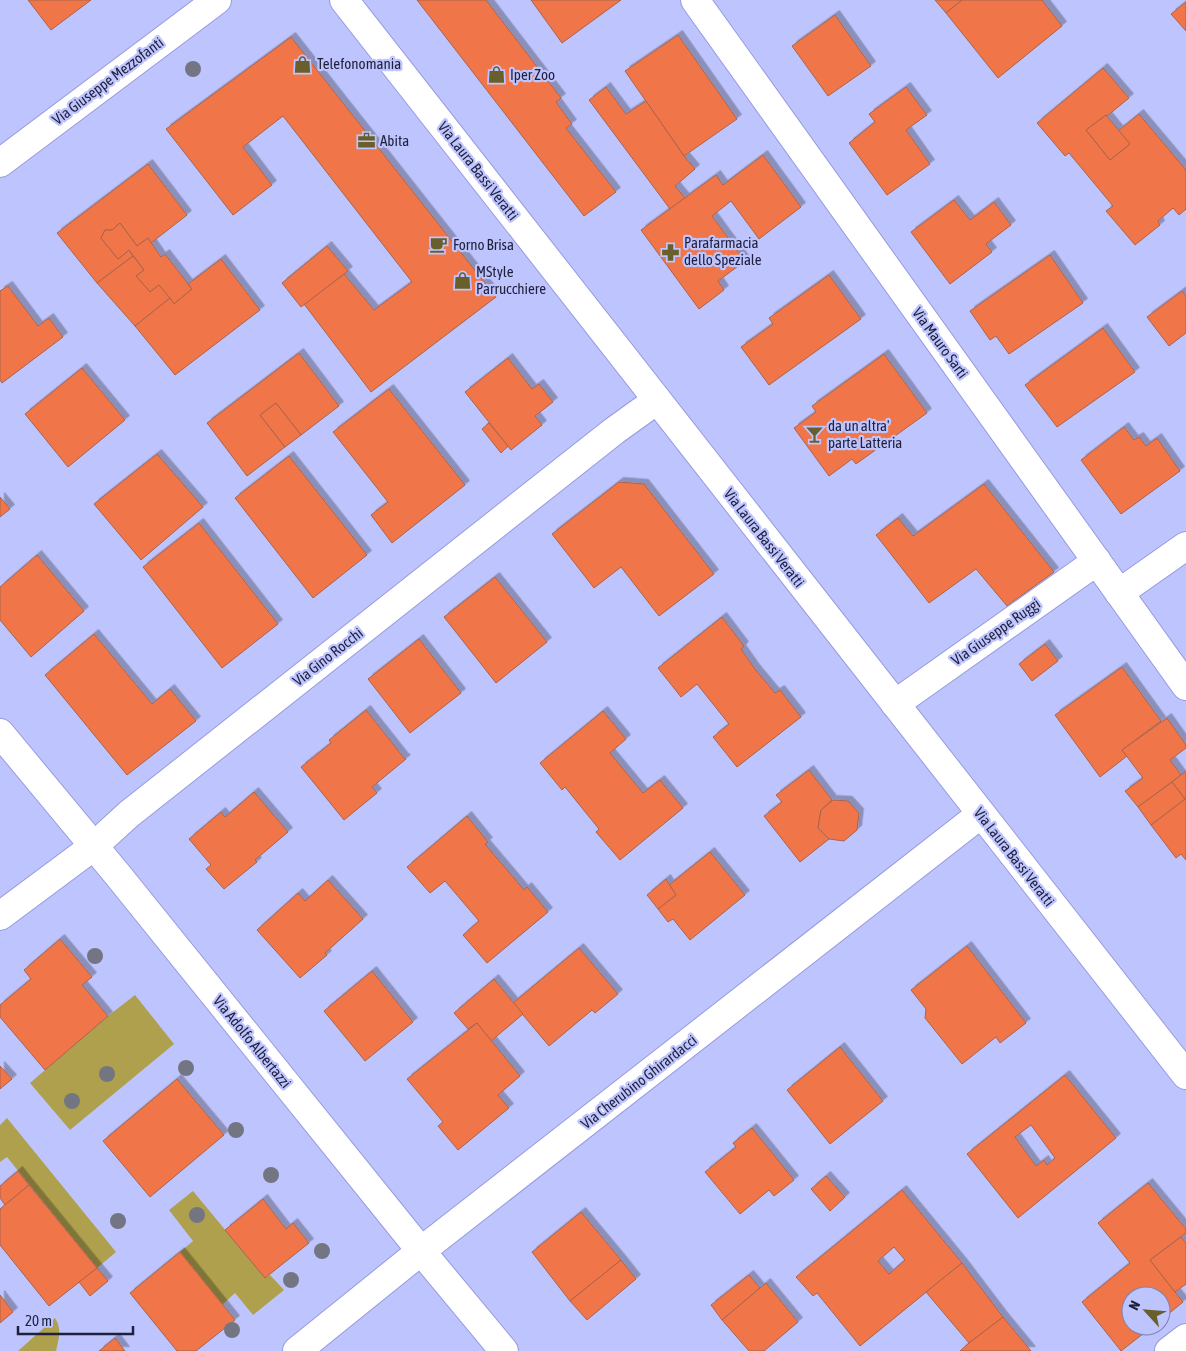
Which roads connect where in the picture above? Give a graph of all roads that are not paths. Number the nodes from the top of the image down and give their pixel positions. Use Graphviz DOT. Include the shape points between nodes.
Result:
graph roads {
  1 [pos="217,0"];
  2 [pos="344,0"];
  3 [pos="695,0"];
  4 [pos="0,162"];
  5 [pos="657,400"];
  6 [pos="1186,546"];
  7 [pos="1096,561"];
  8 [pos="1119,593"];
  9 [pos="1186,686"];
  10 [pos="895,704"];
  11 [pos="0,733"];
  12 [pos="981,814"];
  13 [pos="94,846"];
  14 [pos="0,916"];
  15 [pos="1186,1075"];
  16 [pos="421,1251"];
  17 [pos="1186,1338"];
  18 [pos="298,1351"];
  19 [pos="504,1351"];
  20 [pos="1169,1351"];
  1 -- 4 [label="street, Via Giuseppe Mezzofanti"];
  2 -- 5 [label="street, Via Laura Bassi Veratti"];
  3 -- 7 [label="street, Via Mauro Sarti"];
  5 -- 10 [label="street, Via Laura Bassi Veratti"];
  5 -- 13 [label="street, Via Gino Rocchi" via="137,807"];
  6 -- 8 [label="street"];
  7 -- 8 [label="street, Via Mauro Sarti"];
  7 -- 10 [label="street, Via Giuseppe Ruggi"];
  8 -- 9 [label="street, Via Mauro Sarti"];
  10 -- 12 [label="street, Via Laura Bassi Veratti"];
  11 -- 13 [label="street, Via Adolfo Albertazzi"];
  12 -- 15 [label="street, Via Laura Bassi Veratti"];
  12 -- 16 [label="street, Via Cherubino Ghirardacci"];
  13 -- 14 [label="street, Via Gino Rocchi"];
  13 -- 16 [label="street, Via Adolfo Albertazzi"];
  16 -- 18 [label="street, Via Cherubino Ghirardacci"];
  16 -- 19 [label="street, Via Adolfo Albertazzi"];
  17 -- 20 [label="street"];
}
